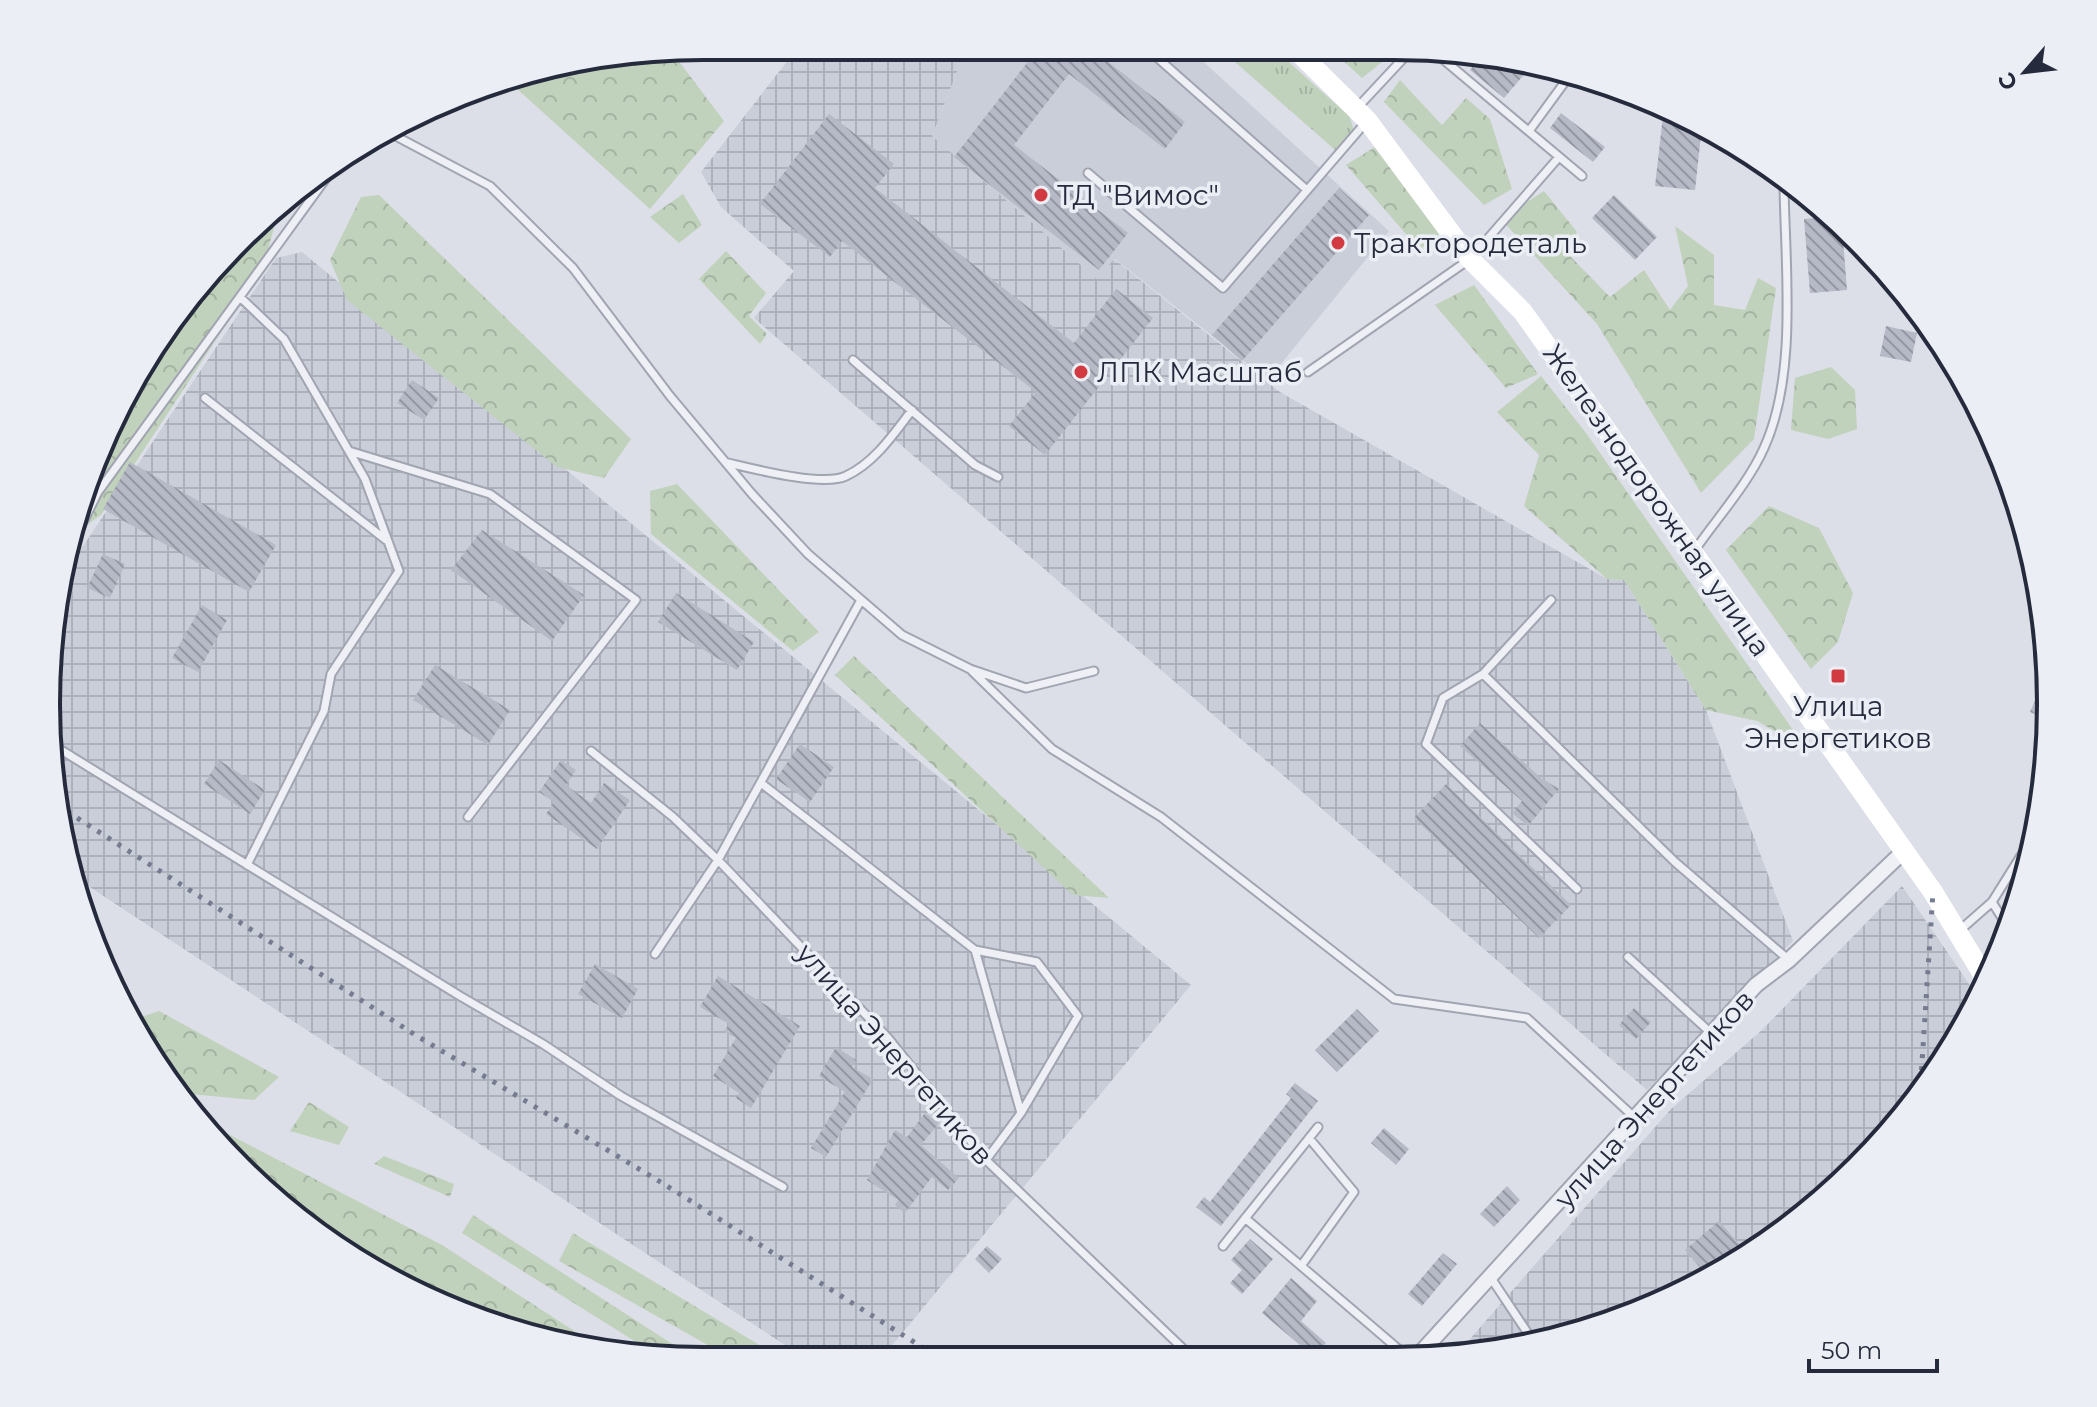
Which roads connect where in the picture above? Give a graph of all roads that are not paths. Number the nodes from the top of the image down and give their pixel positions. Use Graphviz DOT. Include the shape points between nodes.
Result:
graph roads {
  1 [pos="1160,60"];
  2 [pos="1306,60"];
  3 [pos="1404,60"];
  4 [pos="1447,62"];
  5 [pos="1564,83"];
  6 [pos="1362,115"];
  7 [pos="1529,131"];
  8 [pos="398,137"];
  9 [pos="1559,157"];
  10 [pos="1088,173"];
  11 [pos="1582,176"];
  12 [pos="319,188"];
  13 [pos="1307,190"];
  14 [pos="1784,192"];
  15 [pos="1470,259"];
  16 [pos="240,297"];
  17 [pos="853,360"];
  18 [pos="1308,372"];
  19 [pos="205,398"];
  20 [pos="912,410"];
  21 [pos="348,451"];
  22 [pos="726,463"];
  23 [pos="998,477"];
  24 [pos="92,504"];
  25 [pos="388,541"];
  26 [pos="1695,551"];
  27 [pos="861,600"];
  28 [pos="1551,600"];
  29 [pos="970,669"];
  30 [pos="1094,671"];
  31 [pos="1483,674"];
  32 [pos="62,750"];
  33 [pos="591,751"];
  34 [pos="761,783"];
  35 [pos="468,817"];
  36 [pos="1904,851"];
  37 [pos="718,860"];
  38 [pos="2017,862"];
  39 [pos="247,865"];
  40 [pos="1577,889"];
  41 [pos="1992,902"];
  42 [pos="2001,916"];
  43 [pos="1959,931"];
  44 [pos="975,950"];
  45 [pos="655,954"];
  46 [pos="1628,957"];
  47 [pos="1789,960"];
  48 [pos="1976,960"];
  49 [pos="1983,960"];
  50 [pos="1980,968"];
  51 [pos="1712,1034"];
  52 [pos="1021,1113"];
  53 [pos="1636,1119"];
  54 [pos="1318,1127"];
  55 [pos="1309,1138"];
  56 [pos="986,1160"];
  57 [pos="783,1187"];
  58 [pos="1245,1218"];
  59 [pos="1223,1246"];
  60 [pos="1301,1266"];
  61 [pos="1491,1278"];
  62 [pos="1528,1333"];
  63 [pos="1424,1346"];
  64 [pos="1181,1347"];
  65 [pos="1398,1347"];
  1 -- 13 [label="lane"];
  2 -- 6 [label="street, Железнодорожная улица"];
  3 -- 6 [label="lane"];
  4 -- 7 [label="lane"];
  5 -- 7 [label="lane"];
  6 -- 13 [label="lane"];
  6 -- 15 [label="street, Железнодорожная улица"];
  7 -- 9 [label="lane"];
  8 -- 22 [label="lane" via="490,186 573,268"];
  9 -- 11 [label="lane"];
  9 -- 15 [label="lane"];
  10 -- 13 [label="lane" via="1223,288"];
  12 -- 16 [label="lane"];
  14 -- 26 [label="lane" via="1786,334 1777,417 1763,451"];
  15 -- 18 [label="lane"];
  15 -- 26 [label="street, Железнодорожная улица" via="1523,312"];
  16 -- 21 [label="lane" via="284,339"];
  16 -- 24 [label="lane"];
  17 -- 20 [label="lane"];
  19 -- 25 [label="lane"];
  20 -- 22 [label="lane" via="881,450 844,478 789,477"];
  20 -- 23 [label="lane" via="975,465"];
  21 -- 25 [label="lane" via="365,479"];
  21 -- 35 [label="lane" via="490,494 636,600"];
  22 -- 27 [label="lane" via="808,554"];
  25 -- 39 [label="lane" via="399,571 331,674 324,711"];
  26 -- 36 [label="street, Железнодорожная улица"];
  27 -- 29 [label="lane" via="902,635"];
  27 -- 34 [label="lane"];
  28 -- 31 [label="lane"];
  29 -- 30 [label="lane" via="1026,688"];
  29 -- 53 [label="lane" via="1052,749 1161,817 1394,999 1527,1018"];
  31 -- 40 [label="lane" via="1443,698 1426,744"];
  31 -- 47 [label="lane" via="1675,862"];
  32 -- 39 [label="lane"];
  33 -- 37 [label="lane, улица Энергетиков"];
  34 -- 37 [label="lane"];
  34 -- 44 [label="lane"];
  36 -- 43 [label="street, Железнодорожная улица"];
  36 -- 47 [label="street, улица Энергетиков"];
  37 -- 45 [label="lane"];
  37 -- 56 [label="lane, улица Энергетиков" via="888,1038"];
  38 -- 41 [label="lane"];
  39 -- 57 [label="lane" via="621,1096"];
  41 -- 42 [label="lane"];
  41 -- 43 [label="lane"];
  43 -- 48 [label="street, Железнодорожная улица"];
  44 -- 52 [label="lane"];
  44 -- 52 [label="lane" via="1037,962 1078,1016"];
  46 -- 51 [label="lane"];
  47 -- 51 [label="street, улица Энергетиков" via="1756,985"];
  48 -- 49 [label="lane"];
  48 -- 50 [label="street, Железнодорожная улица"];
  51 -- 53 [label="street, улица Энергетиков"];
  52 -- 56 [label="lane"];
  53 -- 61 [label="street, улица Энергетиков"];
  54 -- 55 [label="lane"];
  55 -- 58 [label="lane"];
  55 -- 60 [label="lane" via="1354,1192"];
  56 -- 64 [label="lane, улица Энергетиков"];
  58 -- 59 [label="lane"];
  58 -- 60 [label="lane"];
  60 -- 65 [label="lane"];
  61 -- 62 [label="lane"];
  61 -- 63 [label="street, улица Энергетиков"];
}
